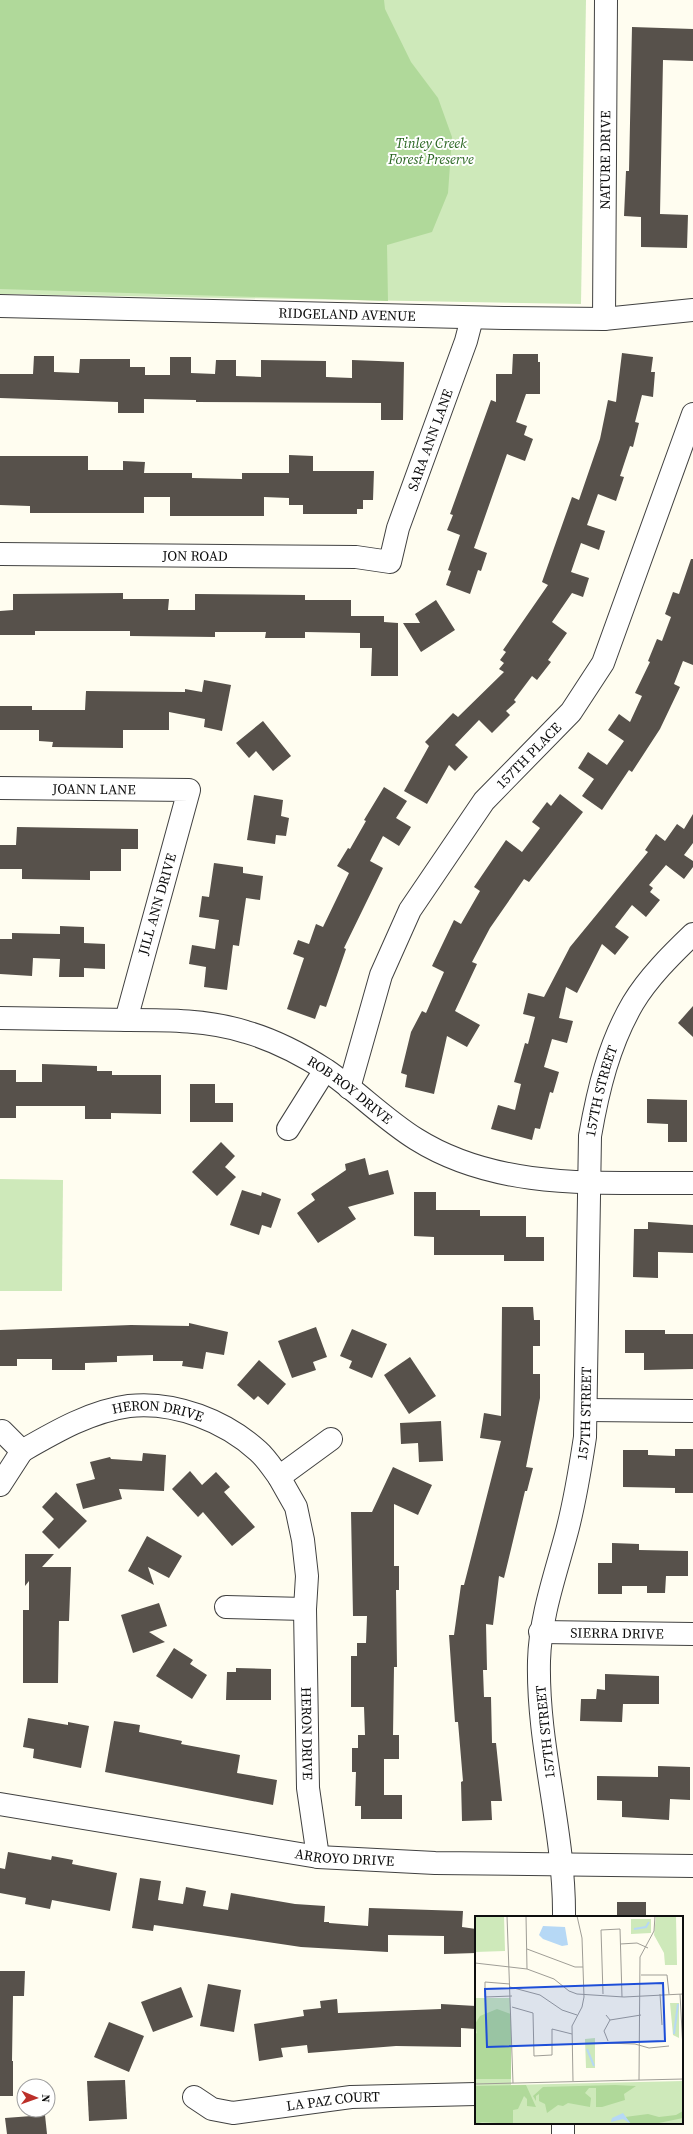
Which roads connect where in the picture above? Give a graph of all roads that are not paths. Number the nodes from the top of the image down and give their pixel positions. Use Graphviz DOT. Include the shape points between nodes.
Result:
graph roads {
  1 [pos="606,0"];
  2 [pos="0,306"];
  3 [pos="693,310"];
  4 [pos="472,318"];
  5 [pos="604,319"];
  6 [pos="693,414"];
  7 [pos="0,554"];
  8 [pos="390,562"];
  9 [pos="0,788"];
  10 [pos="189,790"];
  11 [pos="693,934"];
  12 [pos="0,1018"];
  13 [pos="126,1020"];
  14 [pos="325,1070"];
  15 [pos="349,1088"];
  16 [pos="288,1129"];
  17 [pos="589,1182"];
  18 [pos="693,1183"];
  19 [pos="587,1410"];
  20 [pos="693,1411"];
  21 [pos="2,1431"];
  22 [pos="331,1439"];
  23 [pos="22,1451"];
  24 [pos="279,1477"];
  25 [pos="0,1485"];
  26 [pos="226,1607"];
  27 [pos="305,1609"];
  28 [pos="540,1632"];
  29 [pos="693,1634"];
  30 [pos="0,1804"];
  31 [pos="318,1857"];
  32 [pos="562,1866"];
  33 [pos="693,1866"];
  34 [pos="564,1916"];
  35 [pos="475,2094"];
  36 [pos="194,2097"];
  37 [pos="563,2124"];
  38 [pos="564,2134"];
  1 -- 5 [label="street, NATURE DRIVE"];
  2 -- 4 [label="street, RIDGELAND AVENUE"];
  3 -- 5 [label="street, RIDGELAND AVENUE"];
  4 -- 5 [label="street, RIDGELAND AVENUE"];
  4 -- 8 [label="street, SARA ANN LANE" via="398,528"];
  6 -- 15 [label="street, 157TH PLACE" via="603,663 571,712 484,801 410,910 381,975"];
  7 -- 8 [label="street, JON ROAD" via="356,557"];
  9 -- 10 [label="street, JOANN LANE"];
  10 -- 13 [label="street, JILL ANN DRIVE"];
  11 -- 17 [label="street, 157TH STREET" via="654,975 633,1003 606,1063 590,1136"];
  12 -- 13 [label="street, ROB ROY DRIVE"];
  13 -- 14 [label="street, ROB ROY DRIVE" via="182,1020 245,1031 282,1045"];
  14 -- 15 [label="street, ROB ROY DRIVE"];
  14 -- 16 [label="street"];
  15 -- 17 [label="street, ROB ROY DRIVE" via="416,1139 465,1163 517,1176"];
  17 -- 18 [label="street, ROB ROY DRIVE"];
  17 -- 19 [label="street, 157TH STREET"];
  19 -- 20 [label="street"];
  19 -- 28 [label="street, 157TH STREET" via="578,1482"];
  21 -- 23 [label="street"];
  22 -- 24 [label="street"];
  23 -- 24 [label="street, HERON DRIVE" via="61,1428 99,1414 128,1406 170,1408 219,1424 238,1435 259,1452"];
  23 -- 25 [label="street"];
  24 -- 27 [label="street, HERON DRIVE" via="296,1507 303,1540 307,1576"];
  26 -- 27 [label="street"];
  27 -- 31 [label="street, HERON DRIVE" via="308,1788"];
  28 -- 29 [label="street, SIERRA DRIVE"];
  28 -- 32 [label="street, 157TH STREET" via="539,1692"];
  30 -- 31 [label="street, ARROYO DRIVE"];
  31 -- 32 [label="street, ARROYO DRIVE" via="435,1864"];
  32 -- 33 [label="street, ARROYO DRIVE"];
  32 -- 34 [label="street, 157TH STREET"];
  35 -- 36 [label="street, LA PAZ COURT" via="351,2097 233,2113 212,2108"];
  37 -- 38 [label="street"];
}
